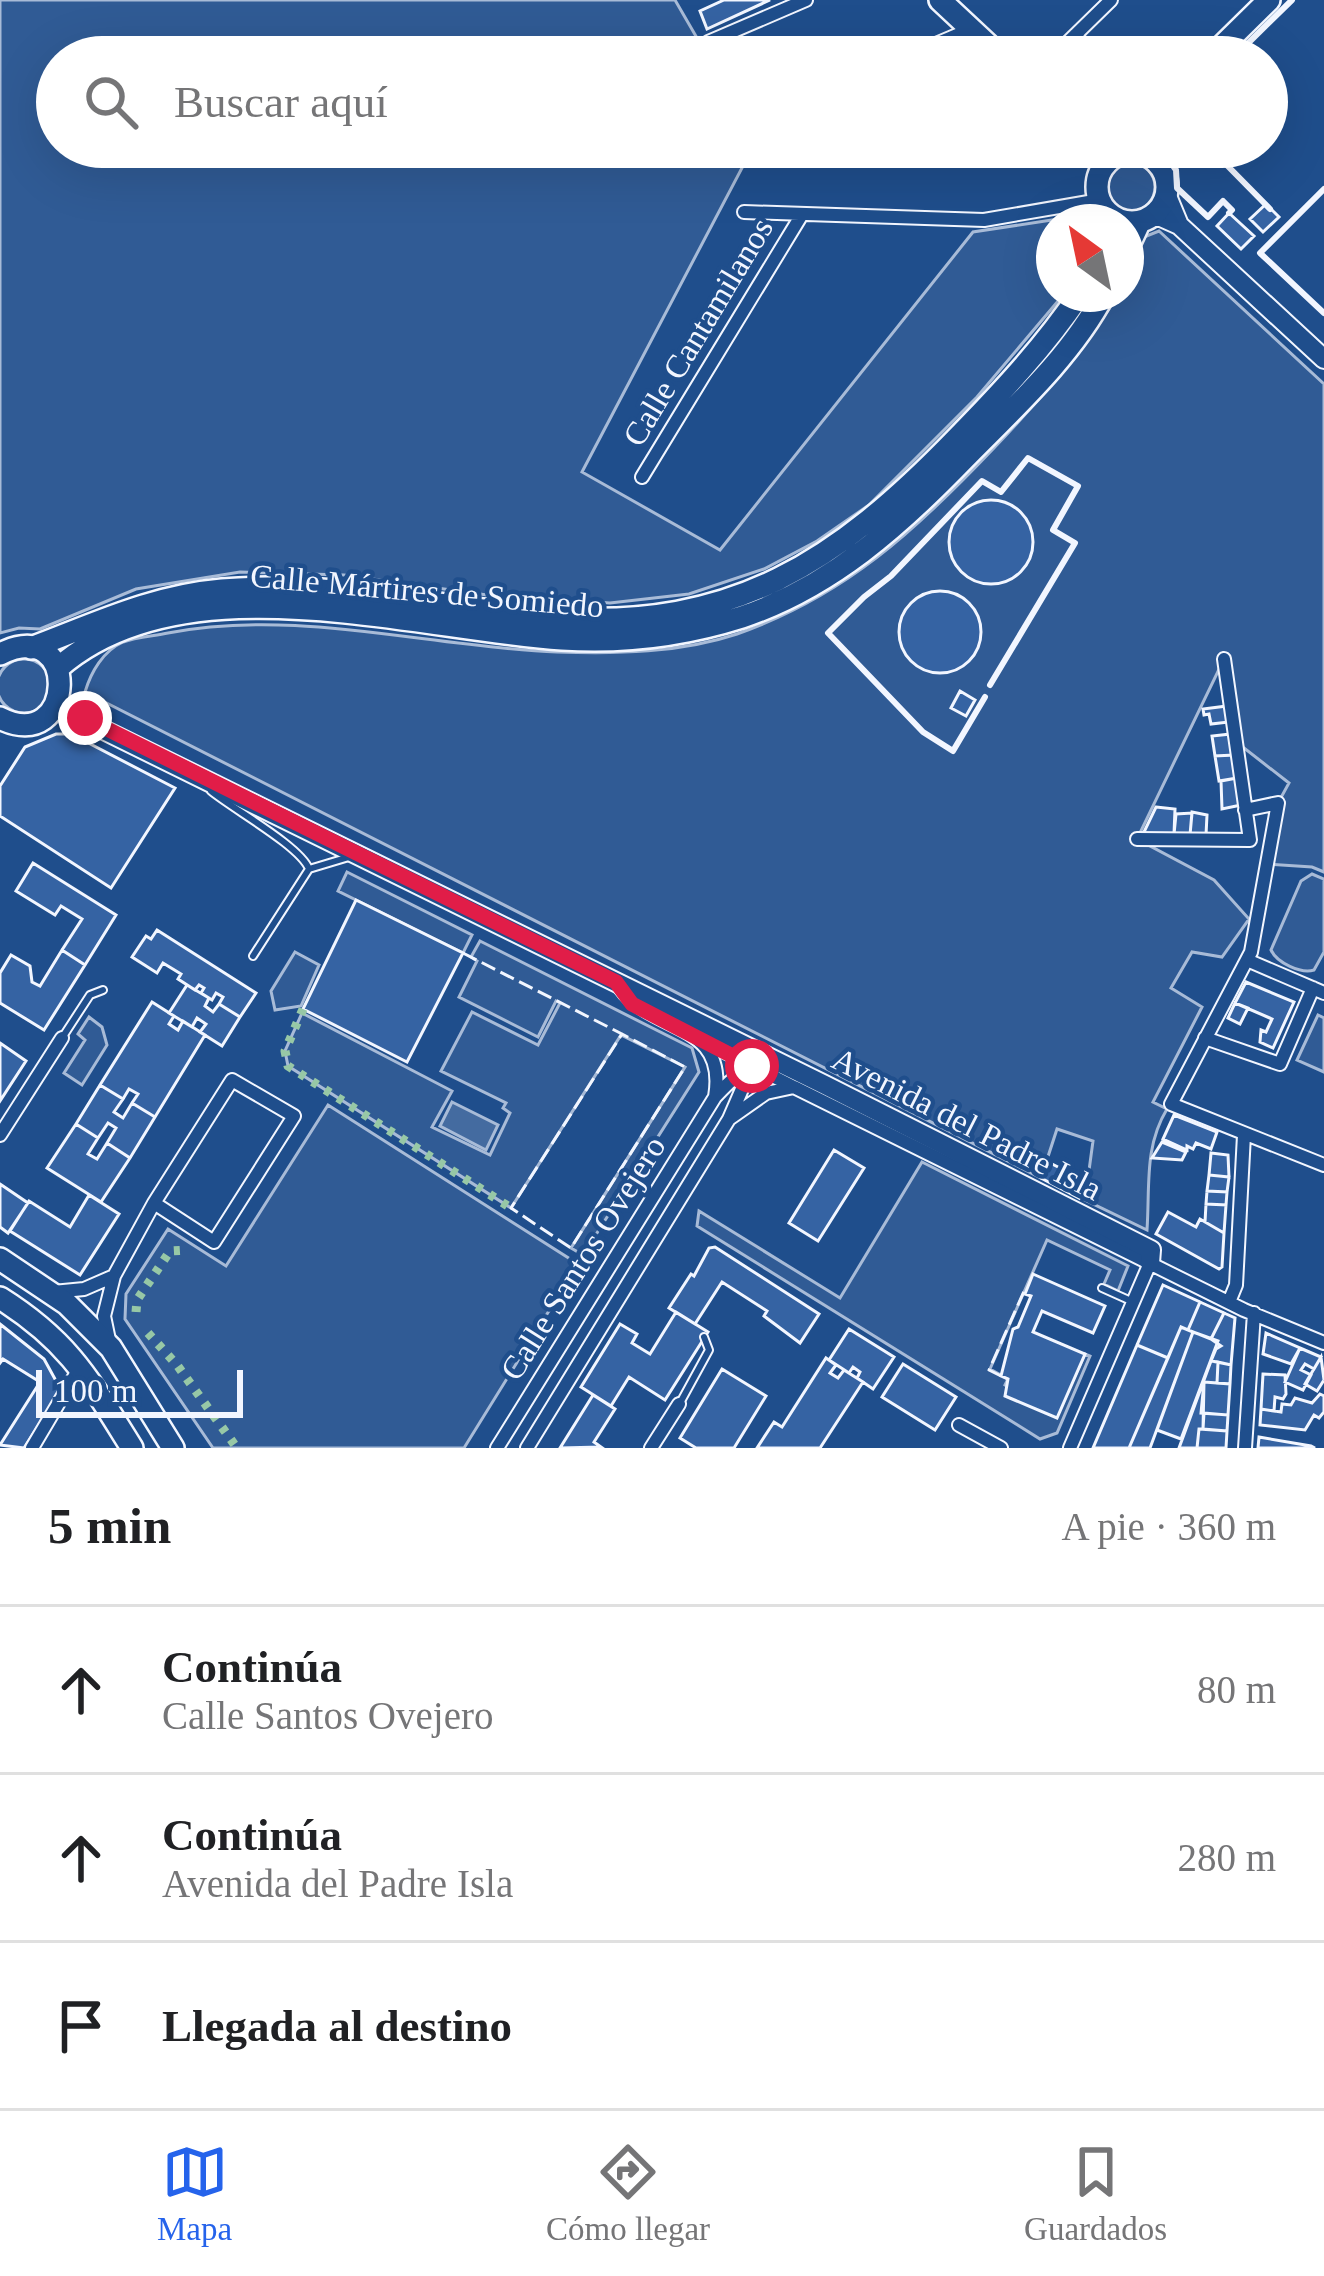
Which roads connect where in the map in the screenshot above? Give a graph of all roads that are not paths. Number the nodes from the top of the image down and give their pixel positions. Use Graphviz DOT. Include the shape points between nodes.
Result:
graph roads {
  1 [pos="806,0"];
  2 [pos="940,0"];
  3 [pos="1112,0"];
  4 [pos="1250,0"];
  5 [pos="1269,0"];
  6 [pos="971,29"];
  7 [pos="1076,35"];
  8 [pos="722,36"];
  9 [pos="954,36"];
  10 [pos="979,36"];
  11 [pos="1213,36"];
  12 [pos="1232,36"];
  13 [pos="1101,168"];
  14 [pos="1107,168"];
  15 [pos="1158,168"];
  16 [pos="1101,172"];
  17 [pos="1167,196"];
  18 [pos="1106,204"];
  19 [pos="744,212"];
  20 [pos="801,216"];
  21 [pos="1036,217"];
  22 [pos="1145,219"];
  23 [pos="1179,225"];
  24 [pos="1067,312"];
  25 [pos="1091,312"];
  26 [pos="1324,359"];
  27 [pos="642,478"];
  28 [pos="31,648"];
  29 [pos="0,654"];
  30 [pos="1223,659"];
  31 [pos="58,668"];
  32 [pos="56,706"];
  33 [pos="1,720"];
  34 [pos="178,765"];
  35 [pos="1245,810"];
  36 [pos="1137,839"];
  37 [pos="356,856"];
  38 [pos="309,869"];
  39 [pos="253,956"];
  40 [pos="1247,960"];
  41 [pos="103,990"];
  42 [pos="1318,991"];
  43 [pos="705,1035"];
  44 [pos="62,1038"];
  45 [pos="1205,1038"];
  46 [pos="752,1066"];
  47 [pos="825,1085"];
  48 [pos="790,1088"];
  49 [pos="715,1097"];
  50 [pos="729,1119"];
  51 [pos="0,1135"];
  52 [pos="1244,1135"];
  53 [pos="1324,1165"];
  54 [pos="154,1203"];
  55 [pos="0,1259"];
  56 [pos="1150,1263"];
  57 [pos="114,1276"];
  58 [pos="1102,1288"];
  59 [pos="51,1292"];
  60 [pos="2,1302"];
  61 [pos="1132,1302"];
  62 [pos="1229,1302"];
  63 [pos="1254,1313"];
  64 [pos="704,1337"];
  65 [pos="1324,1342"];
  66 [pos="111,1348"];
  67 [pos="80,1366"];
  68 [pos="680,1404"];
  69 [pos="958,1425"];
  70 [pos="994,1446"];
  71 [pos="1070,1446"];
  72 [pos="32,1448"];
  73 [pos="132,1448"];
  74 [pos="173,1448"];
  75 [pos="497,1448"];
  76 [pos="526,1448"];
  77 [pos="651,1448"];
  78 [pos="1244,1448"];
  1 -- 8 [label="street"];
  2 -- 6 [label="main road"];
  3 -- 7 [label="street"];
  4 -- 11 [label="main road"];
  5 -- 12 [label="main road"];
  6 -- 9 [label="street"];
  6 -- 10 [label="main road"];
  13 -- 16 [label="main road"];
  14 -- 16 [label="main road"];
  15 -- 17 [label="main road"];
  16 -- 18 [label="main road"];
  17 -- 22 [label="main road"];
  17 -- 23 [label="main road"];
  19 -- 20 [label="street"];
  20 -- 21 [label="street"];
  20 -- 27 [label="street, Calle Cantamilanos"];
  22 -- 23 [label="main road"];
  23 -- 26 [label="main road"];
  24 -- 28 [label="main road, Calle Mártires de Somiedo" via="984,411 881,512 816,561 746,594 613,619 223,590 126,609"];
  25 -- 31 [label="main road, Calle Mártires de Somiedo" via="1051,367 888,532 822,580 741,617 581,640 337,613 212,610 127,628"];
  28 -- 29 [label="main road, Calle Mártires de Somiedo"];
  28 -- 31 [label="main road"];
  30 -- 35 [label="street"];
  31 -- 32 [label="main road"];
  32 -- 33 [label="main road" via="26,724"];
  32 -- 34 [label="main road, Avenida del Padre Isla"];
  34 -- 37 [label="main road, Avenida del Padre Isla"];
  34 -- 38 [label="lane" via="304,854"];
  35 -- 36 [label="street" via="1250,840"];
  35 -- 40 [label="street" via="1278,803"];
  37 -- 38 [label="lane"];
  37 -- 43 [label="main road, Avenida del Padre Isla" via="616,982"];
  38 -- 39 [label="lane"];
  40 -- 42 [label="street"];
  40 -- 45 [label="street"];
  41 -- 44 [label="lane" via="90,995"];
  42 -- 45 [label="street" via="1280,1064"];
  43 -- 46 [label="street" via="748,1056"];
  43 -- 47 [label="main road, Avenida del Padre Isla"];
  43 -- 49 [label="street"];
  44 -- 51 [label="street"];
  45 -- 52 [label="street" via="1171,1104"];
  46 -- 47 [label="street"];
  46 -- 48 [label="street"];
  46 -- 49 [label="street, Calle Santos Ovejero"];
  46 -- 50 [label="street, Calle Santos Ovejero"];
  47 -- 56 [label="main road, Avenida del Padre Isla" via="1151,1250"];
  48 -- 50 [label="street, Calle Santos Ovejero" via="766,1093"];
  48 -- 56 [label="street"];
  49 -- 75 [label="street, Calle Santos Ovejero"];
  50 -- 76 [label="street, Calle Santos Ovejero"];
  52 -- 53 [label="street"];
  52 -- 62 [label="street"];
  54 -- 54 [label="street" via="214,1242 294,1116 232,1081"];
  54 -- 57 [label="street"];
  55 -- 59 [label="main road"];
  56 -- 61 [label="street"];
  56 -- 62 [label="street, Avenida del Padre Isla"];
  57 -- 59 [label="street"];
  57 -- 66 [label="street" via="104,1316"];
  58 -- 61 [label="lane"];
  59 -- 66 [label="main road"];
  60 -- 67 [label="main road"];
  61 -- 71 [label="street"];
  62 -- 63 [label="street, Avenida del Padre Isla"];
  63 -- 65 [label="street, Avenida del Padre Isla"];
  63 -- 78 [label="street"];
  64 -- 68 [label="lane" via="709,1350"];
  66 -- 74 [label="main road"];
  67 -- 72 [label="street"];
  67 -- 73 [label="main road"];
  68 -- 77 [label="street"];
  69 -- 70 [label="street"];
}
